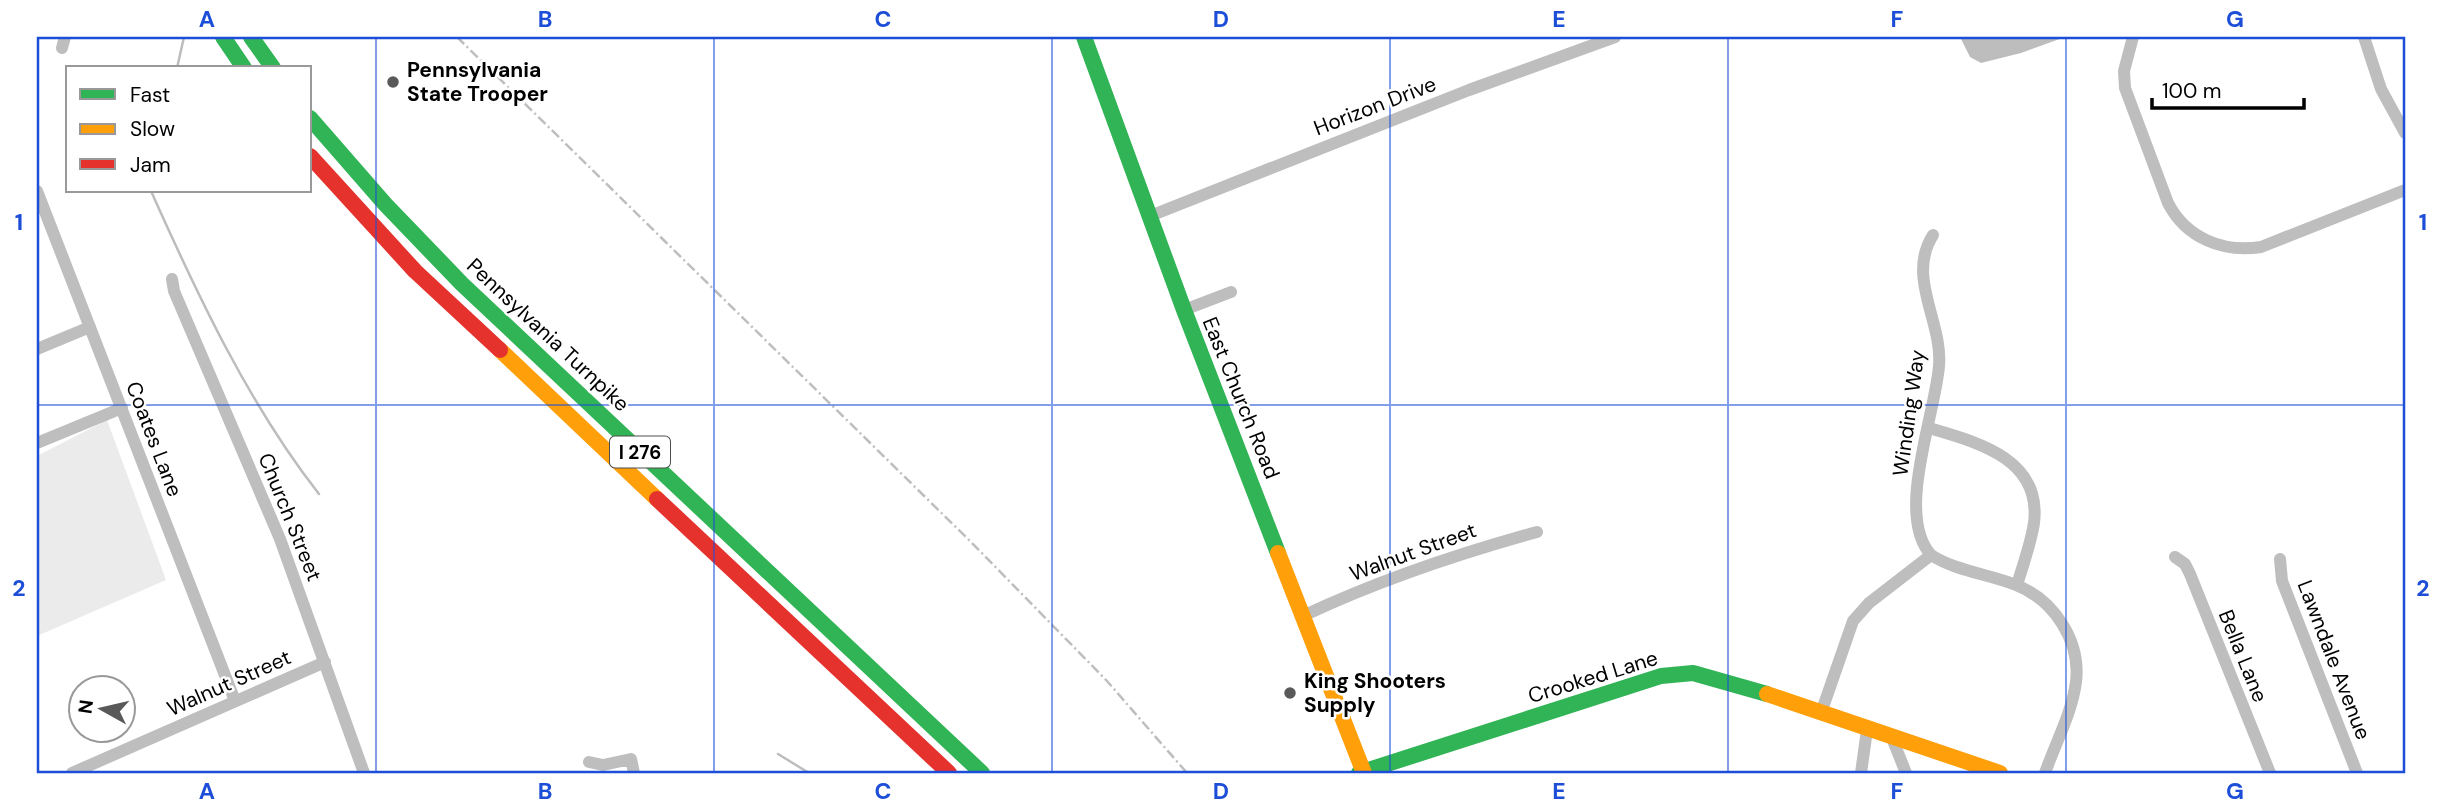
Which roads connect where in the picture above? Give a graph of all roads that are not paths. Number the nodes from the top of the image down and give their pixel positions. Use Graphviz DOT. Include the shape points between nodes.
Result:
graph roads {
  1 [pos="223,37"];
  2 [pos="251,37"];
  3 [pos="1084,37"];
  4 [pos="1615,37"];
  5 [pos="2133,37"];
  6 [pos="2364,37"];
  7 [pos="243,66"];
  8 [pos="272,66"];
  9 [pos="312,120"];
  10 [pos="2405,133"];
  11 [pos="312,158"];
  12 [pos="2405,190"];
  13 [pos="37,191"];
  14 [pos="1150,216"];
  15 [pos="1933,235"];
  16 [pos="172,279"];
  17 [pos="1231,292"];
  18 [pos="1184,310"];
  19 [pos="90,327"];
  20 [pos="37,349"];
  21 [pos="122,408"];
  22 [pos="1929,428"];
  23 [pos="37,443"];
  24 [pos="1537,533"];
  25 [pos="1931,555"];
  26 [pos="2175,557"];
  27 [pos="2280,559"];
  28 [pos="2017,585"];
  29 [pos="1305,615"];
  30 [pos="325,662"];
  31 [pos="235,701"];
  32 [pos="1821,713"];
  33 [pos="1867,730"];
  34 [pos="1892,738"];
  35 [pos="589,762"];
  36 [pos="72,773"];
  37 [pos="364,773"];
  38 [pos="634,773"];
  39 [pos="949,773"];
  40 [pos="982,773"];
  41 [pos="1362,773"];
  42 [pos="1861,773"];
  43 [pos="1906,773"];
  44 [pos="2000,773"];
  45 [pos="2045,773"];
  46 [pos="2270,773"];
  47 [pos="2357,773"];
  1 -- 7 [label="main road"];
  2 -- 8 [label="main road"];
  3 -- 14 [label="main road, East Church Road"];
  4 -- 14 [label="street, Horizon Drive"];
  5 -- 12 [label="street" via="2124,71 2127,94 2168,203 2199,237 2224,247 2261,247"];
  6 -- 10 [label="street" via="2381,89"];
  9 -- 40 [label="main road, Pennsylvania Turnpike / I 276" via="463,284"];
  11 -- 39 [label="main road, I 276" via="415,271"];
  13 -- 19 [label="street, Coates Lane"];
  14 -- 18 [label="main road, East Church Road"];
  15 -- 22 [label="street, Winding Way" via="1922,270 1940,353"];
  16 -- 30 [label="street, Church Street" via="280,539"];
  17 -- 18 [label="street"];
  18 -- 29 [label="main road, East Church Road"];
  19 -- 20 [label="street"];
  19 -- 21 [label="street, Coates Lane"];
  21 -- 23 [label="street"];
  21 -- 31 [label="street, Coates Lane"];
  22 -- 25 [label="street, Winding Way" via="1915,510 1919,538"];
  22 -- 28 [label="street" via="1988,447 2022,474 2032,498 2034,520"];
  24 -- 29 [label="street, Walnut Street" via="1455,554"];
  25 -- 28 [label="street"];
  25 -- 32 [label="street" via="1853,621"];
  26 -- 46 [label="street, Bella Lane" via="2190,574"];
  27 -- 47 [label="street, Lawndale Avenue" via="2282,581"];
  28 -- 45 [label="street" via="2040,598 2057,616 2076,660 2074,694"];
  29 -- 41 [label="main road, East Church Road"];
  30 -- 31 [label="street, Walnut Street"];
  30 -- 37 [label="street, Church Street"];
  31 -- 36 [label="street, Walnut Street"];
  32 -- 33 [label="main road, Crooked Lane"];
  32 -- 41 [label="main road, Crooked Lane" via="1716,677 1677,674"];
  33 -- 34 [label="main road, Crooked Lane"];
  33 -- 42 [label="street"];
  34 -- 43 [label="street"];
  34 -- 44 [label="main road, Crooked Lane"];
  35 -- 38 [label="street" via="603,765 631,759"];
}
